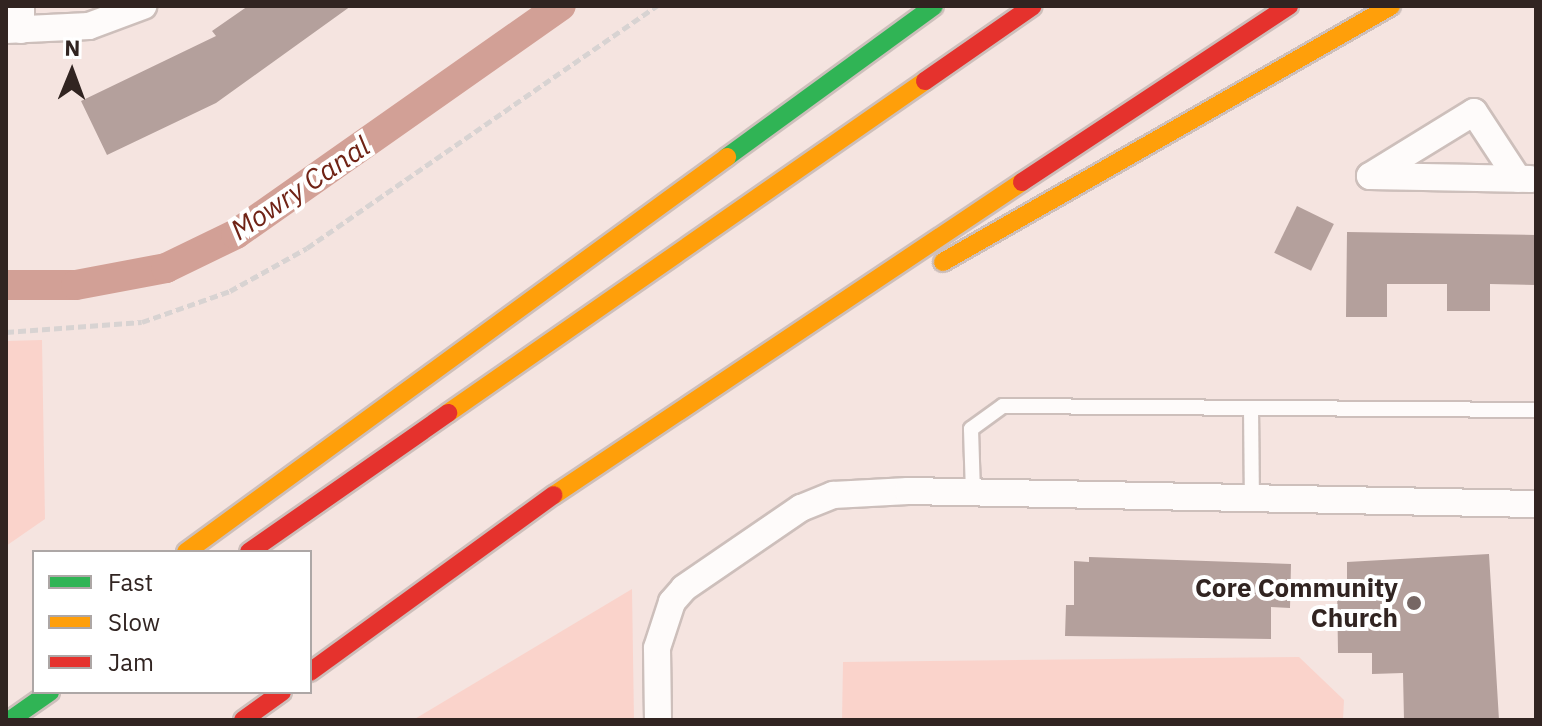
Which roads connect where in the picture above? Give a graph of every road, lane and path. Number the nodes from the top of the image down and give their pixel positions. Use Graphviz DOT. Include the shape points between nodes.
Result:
graph roads {
  1 [pos="657,6"];
  2 [pos="934,6"];
  3 [pos="1033,6"];
  4 [pos="1289,6"];
  5 [pos="1391,6"];
  6 [pos="141,7"];
  7 [pos="16,22"];
  8 [pos="1527,179"];
  9 [pos="6,332"];
  10 [pos="1251,408"];
  11 [pos="1536,410"];
  12 [pos="632,439"];
  13 [pos="973,493"];
  14 [pos="1252,498"];
  15 [pos="1536,504"];
  16 [pos="189,550"];
  17 [pos="252,550"];
  18 [pos="312,671"];
  19 [pos="47,694"];
  20 [pos="279,694"];
  21 [pos="10,720"];
  22 [pos="243,720"];
  23 [pos="658,720"];
  1 -- 9 [label="path" via="307,248 230,291 142,322"];
  2 -- 16 [label="highway"];
  3 -- 17 [label="highway"];
  4 -- 12 [label="highway"];
  5 -- 12 [label="highway"];
  6 -- 7 [label="street" via="89,26"];
  8 -- 8 [label="street" via="1474,112 1370,176 1488,178"];
  10 -- 11 [label="lane"];
  10 -- 13 [label="lane" via="1003,406 971,429"];
  10 -- 14 [label="lane"];
  12 -- 18 [label="highway"];
  13 -- 14 [label="street"];
  13 -- 23 [label="street" via="855,492 825,498 801,508 684,588 659,631"];
  14 -- 15 [label="street"];
  19 -- 21 [label="highway"];
  20 -- 22 [label="highway"];
}
